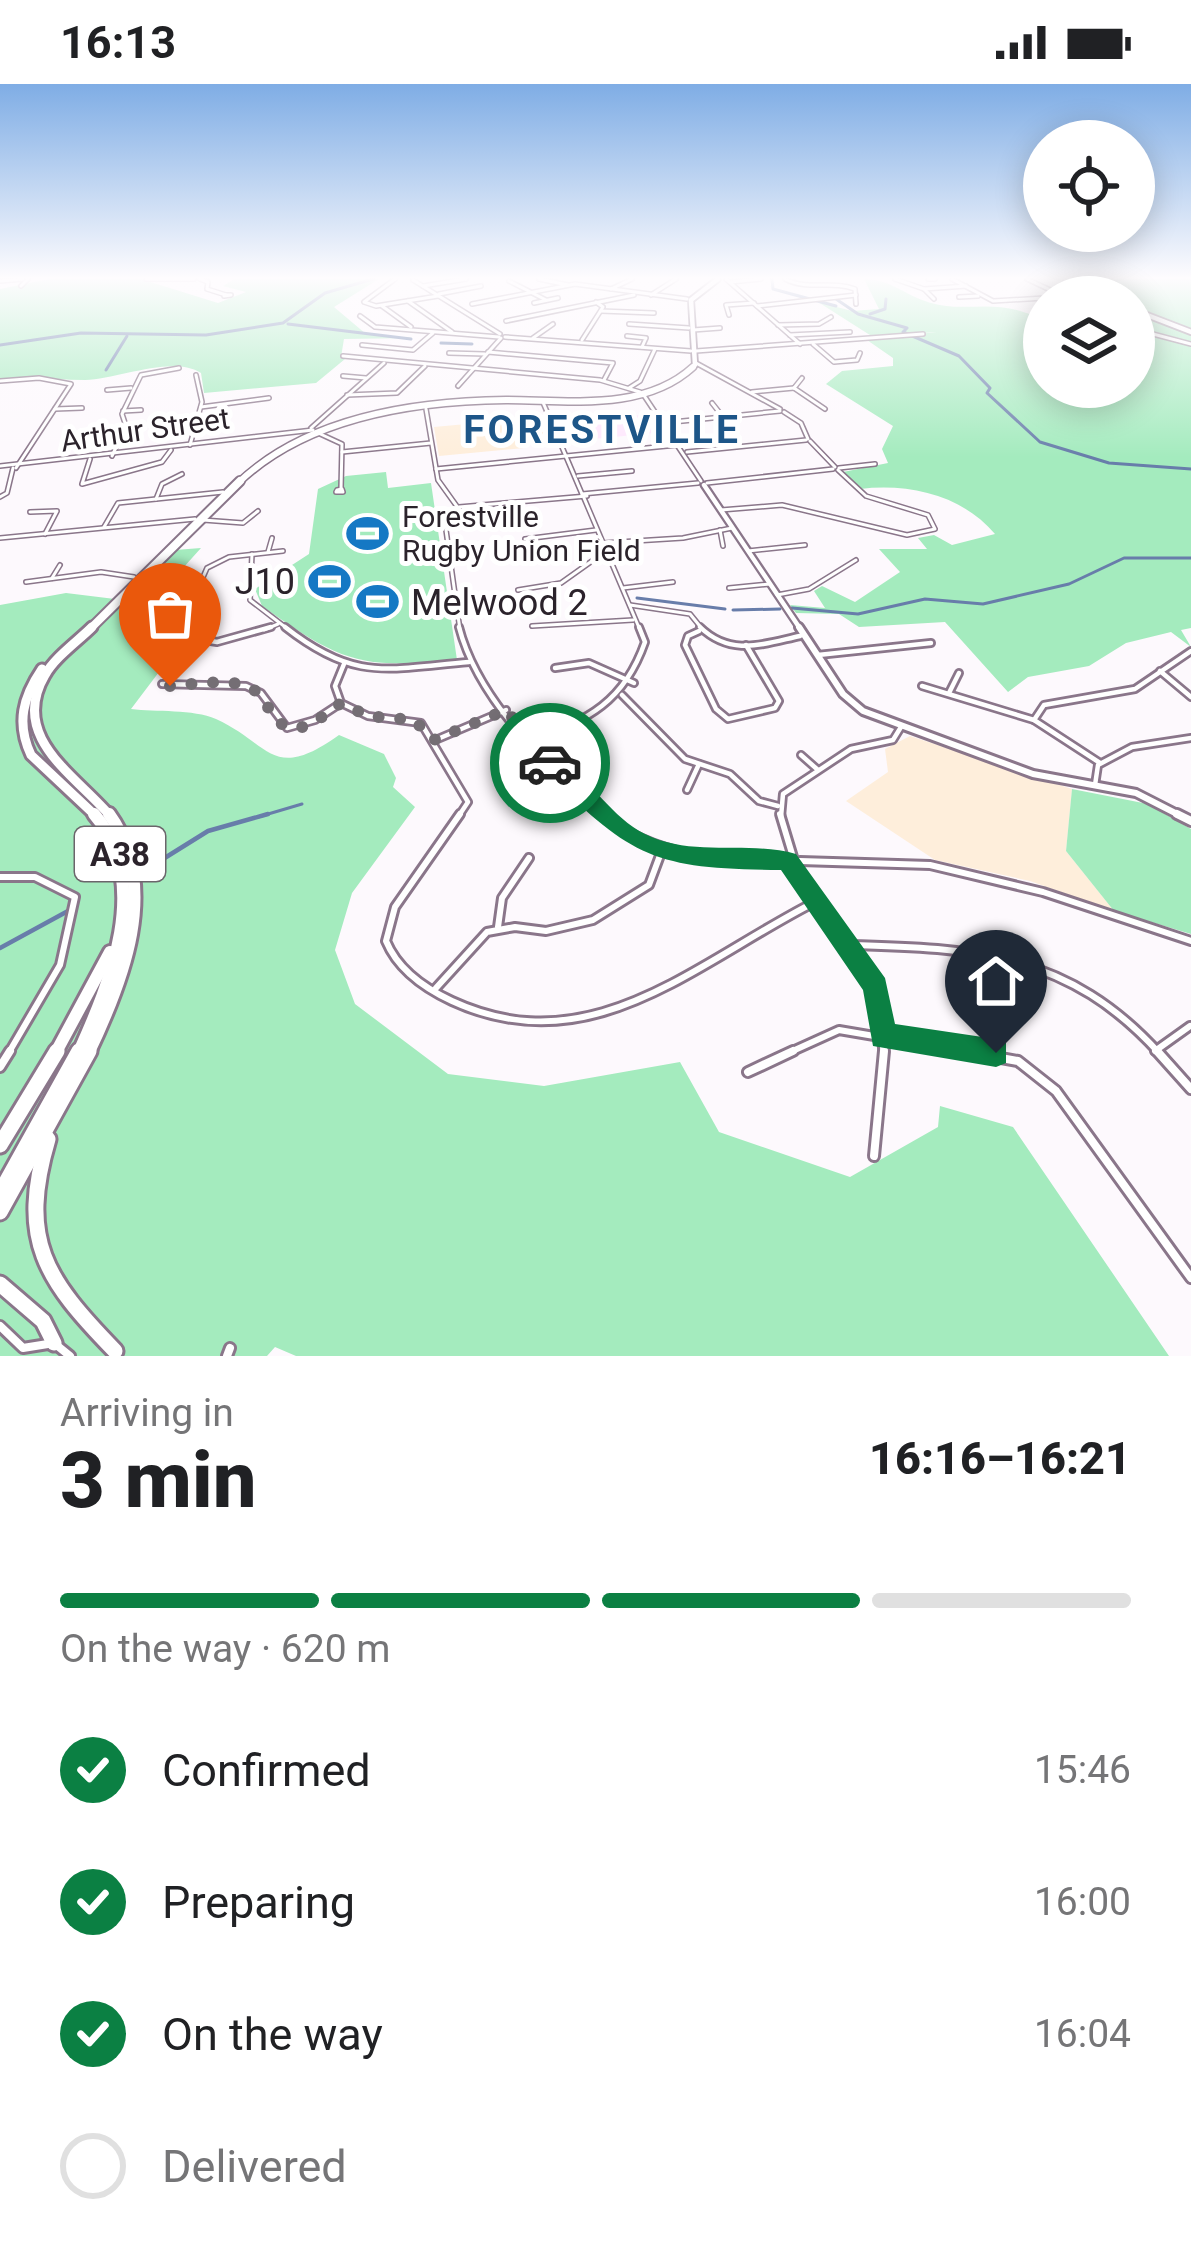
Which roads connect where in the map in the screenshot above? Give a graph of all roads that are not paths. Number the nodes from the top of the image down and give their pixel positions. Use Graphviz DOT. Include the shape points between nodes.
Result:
graph roads {
  1 [pos="427,338"];
  2 [pos="499,338"];
  3 [pos="526,338"];
  4 [pos="583,338"];
  5 [pos="646,338"];
  6 [pos="692,338"];
  7 [pos="794,338"];
  8 [pos="875,338"];
  9 [pos="533,339"];
  10 [pos="732,341"];
  11 [pos="580,343"];
  12 [pos="362,344"];
  13 [pos="800,344"];
  14 [pos="813,344"];
  15 [pos="642,347"];
  16 [pos="655,348"];
  17 [pos="741,349"];
  18 [pos="693,351"];
  19 [pos="449,353"];
  20 [pos="487,353"];
  21 [pos="860,353"];
  22 [pos="343,356"];
  23 [pos="385,363"];
  24 [pos="693,363"];
  25 [pos="425,366"];
  26 [pos="179,368"];
  27 [pos="471,370"];
  28 [pos="196,375"];
  29 [pos="343,376"];
  30 [pos="366,378"];
  31 [pos="802,378"];
  32 [pos="0,381"];
  33 [pos="604,381"];
  34 [pos="458,386"];
  35 [pos="134,388"];
  36 [pos="629,388"];
  37 [pos="794,388"];
  38 [pos="107,390"];
  39 [pos="751,392"];
  40 [pos="641,393"];
  41 [pos="347,395"];
  42 [pos="269,398"];
  43 [pos="541,399"];
  44 [pos="712,403"];
  45 [pos="202,407"];
  46 [pos="82,408"];
  47 [pos="426,409"];
  48 [pos="825,409"];
  49 [pos="56,410"];
  50 [pos="141,410"];
  51 [pos="123,411"];
  52 [pos="782,411"];
  53 [pos="723,417"];
  54 [pos="663,423"];
  55 [pos="312,427"];
  56 [pos="121,436"];
  57 [pos="97,438"];
  58 [pos="808,440"];
  59 [pos="431,443"];
  60 [pos="677,445"];
  61 [pos="190,446"];
  62 [pos="172,448"];
  63 [pos="342,452"];
  64 [pos="684,453"];
  65 [pos="112,456"];
  66 [pos="566,456"];
  67 [pos="90,459"];
  68 [pos="875,464"];
  69 [pos="0,466"];
  70 [pos="15,468"];
  71 [pos="836,468"];
  72 [pos="436,470"];
  73 [pos="632,471"];
  74 [pos="182,474"];
  75 [pos="575,476"];
  76 [pos="702,483"];
  77 [pos="223,493"];
  78 [pos="583,496"];
  79 [pos="0,497"];
  80 [pos="156,499"];
  81 [pos="343,500"];
  82 [pos="461,509"];
  83 [pos="721,510"];
  84 [pos="258,511"];
  85 [pos="30,512"];
  86 [pos="198,520"];
  87 [pos="104,527"];
  88 [pos="732,527"];
  89 [pos="597,530"];
  90 [pos="720,530"];
  91 [pos="45,534"];
  92 [pos="0,538"];
  93 [pos="272,538"];
  94 [pos="525,539"];
  95 [pos="603,543"];
  96 [pos="805,545"];
  97 [pos="723,546"];
  98 [pos="283,550"];
  99 [pos="606,550"];
  100 [pos="748,551"];
  101 [pos="268,552"];
  102 [pos="252,554"];
  103 [pos="856,560"];
  104 [pos="60,565"];
  105 [pos="52,578"];
  106 [pos="138,578"];
  107 [pos="26,582"];
  108 [pos="673,582"];
  109 [pos="770,584"];
  110 [pos="623,588"];
  111 [pos="729,588"];
  112 [pos="518,590"];
  113 [pos="777,595"];
  114 [pos="630,605"];
  115 [pos="636,620"];
  116 [pos="278,624"];
  117 [pos="532,626"];
  118 [pos="699,631"];
  119 [pos="803,636"];
  120 [pos="932,643"];
  121 [pos="746,645"];
  122 [pos="1189,652"];
  123 [pos="817,655"];
  124 [pos="469,662"];
  125 [pos="344,664"];
  126 [pos="555,668"];
  127 [pos="1160,671"];
  128 [pos="959,673"];
  129 [pos="634,683"];
  130 [pos="162,684"];
  131 [pos="922,686"];
  132 [pos="949,693"];
  133 [pos="622,695"];
  134 [pos="1191,698"];
  135 [pos="341,703"];
  136 [pos="506,710"];
  137 [pos="1034,720"];
  138 [pos="901,727"];
  139 [pos="1191,738"];
  140 [pos="434,740"];
  141 [pos="532,742"];
  142 [pos="800,755"];
  143 [pos="1100,763"];
  144 [pos="699,764"];
  145 [pos="818,770"];
  146 [pos="604,772"];
  147 [pos="1095,785"];
  148 [pos="572,787"];
  149 [pos="687,790"];
  150 [pos="778,806"];
  151 [pos="1191,821"];
  152 [pos="662,850"];
  153 [pos="529,858"];
  154 [pos="794,861"];
  155 [pos="0,877"];
  156 [pos="813,903"];
  157 [pos="498,927"];
  158 [pos="120,929"];
  159 [pos="1191,941"];
  160 [pos="847,945"];
  161 [pos="434,991"];
  162 [pos="1190,1026"];
  163 [pos="883,1036"];
  164 [pos="1155,1051"];
  165 [pos="0,1067"];
  166 [pos="748,1072"];
  167 [pos="1191,1089"];
  168 [pos="58,1111"];
  169 [pos="0,1144"];
  170 [pos="874,1156"];
  171 [pos="17,1176"];
  172 [pos="0,1193"];
  173 [pos="0,1212"];
  174 [pos="1191,1279"];
  175 [pos="0,1284"];
  176 [pos="0,1326"];
  177 [pos="54,1343"];
  178 [pos="112,1354"];
  179 [pos="70,1356"];
  1 -- 12 [label="street" via="413,350"];
  2 -- 20 [label="street"];
  3 -- 9 [label="street"];
  4 -- 11 [label="street"];
  5 -- 15 [label="street"];
  6 -- 18 [label="main road"];
  7 -- 13 [label="street"];
  8 -- 14 [label="street"];
  9 -- 11 [label="street"];
  10 -- 17 [label="street"];
  11 -- 15 [label="street"];
  13 -- 14 [label="street"];
  13 -- 17 [label="street"];
  14 -- 21 [label="street" via="834,362 857,361"];
  15 -- 16 [label="street"];
  16 -- 18 [label="street"];
  16 -- 36 [label="street"];
  17 -- 18 [label="street"];
  18 -- 24 [label="main road"];
  19 -- 20 [label="street"];
  20 -- 27 [label="street"];
  20 -- 33 [label="street" via="610,362"];
  22 -- 23 [label="street"];
  23 -- 25 [label="street"];
  23 -- 30 [label="street"];
  24 -- 39 [label="street"];
  24 -- 40 [label="main road, A38" via="682,379"];
  25 -- 27 [label="street"];
  25 -- 41 [label="street" via="398,394"];
  26 -- 35 [label="street" via="142,375"];
  27 -- 33 [label="street"];
  27 -- 34 [label="street"];
  28 -- 45 [label="street"];
  29 -- 30 [label="street"];
  30 -- 41 [label="street"];
  31 -- 37 [label="street"];
  32 -- 49 [label="street" via="71,384"];
  33 -- 36 [label="street"];
  35 -- 38 [label="street"];
  35 -- 51 [label="street"];
  36 -- 40 [label="street"];
  37 -- 39 [label="street"];
  37 -- 48 [label="street"];
  39 -- 52 [label="street"];
  40 -- 43 [label="main road, A38"];
  40 -- 54 [label="street"];
  41 -- 55 [label="street"];
  42 -- 45 [label="street"];
  43 -- 47 [label="main road, A38"];
  43 -- 55 [label="main road, A38" via="455,401"];
  43 -- 66 [label="street"];
  44 -- 53 [label="street"];
  45 -- 61 [label="street"];
  46 -- 49 [label="street"];
  47 -- 55 [label="main road, A38"];
  47 -- 59 [label="street"];
  49 -- 70 [label="street"];
  50 -- 51 [label="street"];
  51 -- 56 [label="street"];
  52 -- 53 [label="street"];
  52 -- 58 [label="street" via="801,423"];
  53 -- 54 [label="street"];
  54 -- 60 [label="street"];
  55 -- 61 [label="street, Arthur Street"];
  55 -- 63 [label="street" via="341,443"];
  55 -- 77 [label="main road, A38" via="265,454"];
  55 -- 86 [label="main road, A38"];
  56 -- 57 [label="street"];
  56 -- 65 [label="street"];
  58 -- 64 [label="street"];
  58 -- 71 [label="street"];
  59 -- 63 [label="street"];
  59 -- 72 [label="street"];
  60 -- 64 [label="street"];
  60 -- 66 [label="street"];
  61 -- 62 [label="street, Arthur Street"];
  62 -- 65 [label="street, Arthur Street"];
  62 -- 67 [label="street" via="162,462 82,484"];
  63 -- 81 [label="street"];
  64 -- 76 [label="street"];
  65 -- 67 [label="street, Arthur Street"];
  66 -- 72 [label="street"];
  66 -- 75 [label="street"];
  67 -- 70 [label="street, Arthur Street"];
  68 -- 71 [label="street"];
  69 -- 70 [label="street, Arthur Street"];
  70 -- 79 [label="street"];
  71 -- 76 [label="street"];
  71 -- 83 [label="street" via="866,496 928,515 934,530 907,536 782,505"];
  72 -- 82 [label="street"];
  73 -- 75 [label="street"];
  74 -- 80 [label="street"];
  75 -- 78 [label="street"];
  76 -- 78 [label="street"];
  76 -- 83 [label="street"];
  77 -- 80 [label="street"];
  77 -- 86 [label="main road, A38"];
  78 -- 82 [label="street"];
  78 -- 89 [label="street"];
  80 -- 87 [label="street" via="113,506"];
  82 -- 124 [label="street" via="446,530"];
  83 -- 88 [label="street"];
  84 -- 86 [label="street" via="243,523"];
  85 -- 91 [label="street" via="57,511"];
  86 -- 87 [label="street"];
  86 -- 106 [label="main road, A38"];
  87 -- 91 [label="street"];
  88 -- 90 [label="street"];
  88 -- 100 [label="street"];
  89 -- 94 [label="street"];
  89 -- 95 [label="street"];
  90 -- 95 [label="street"];
  90 -- 97 [label="street"];
  91 -- 92 [label="street"];
  93 -- 101 [label="street"];
  95 -- 99 [label="street"];
  96 -- 100 [label="street"];
  98 -- 101 [label="street"];
  99 -- 110 [label="street"];
  99 -- 112 [label="street" via="561,583"];
  100 -- 109 [label="street"];
  101 -- 102 [label="street"];
  102 -- 116 [label="street" via="250,601"];
  102 -- 116 [label="street" via="206,568 181,636 250,637"];
  103 -- 113 [label="street" via="809,590"];
  104 -- 105 [label="street"];
  105 -- 106 [label="street"];
  105 -- 107 [label="street"];
  106 -- 158 [label="main road, A38" via="42,670 21,719 31,755 112,836 124,875"];
  106 -- 168 [label="main road, A38" via="52,665 30,706 34,742 122,830 137,889 124,961"];
  108 -- 110 [label="street"];
  109 -- 111 [label="street"];
  109 -- 113 [label="street"];
  110 -- 114 [label="street"];
  113 -- 119 [label="street"];
  114 -- 115 [label="street"];
  114 -- 118 [label="street" via="690,614"];
  115 -- 117 [label="street"];
  115 -- 129 [label="street" via="645,642"];
  116 -- 125 [label="street"];
  118 -- 121 [label="street" via="721,646"];
  118 -- 121 [label="street" via="685,645 728,719 779,701"];
  119 -- 121 [label="street"];
  119 -- 123 [label="street"];
  120 -- 123 [label="street"];
  122 -- 127 [label="street"];
  123 -- 138 [label="street" via="854,705"];
  124 -- 125 [label="street" via="380,670"];
  124 -- 136 [label="street"];
  125 -- 135 [label="street" via="335,686"];
  126 -- 129 [label="street" via="589,663"];
  127 -- 134 [label="street"];
  127 -- 137 [label="street" via="1135,689 1044,705"];
  128 -- 132 [label="street"];
  129 -- 133 [label="street"];
  130 -- 135 [label="street" via="244,686 288,729 313,724"];
  131 -- 132 [label="street"];
  132 -- 137 [label="street"];
  133 -- 141 [label="street"];
  133 -- 144 [label="street" via="676,752"];
  135 -- 140 [label="street" via="368,716 414,720"];
  136 -- 140 [label="street"];
  136 -- 141 [label="street"];
  137 -- 143 [label="street"];
  138 -- 145 [label="street" via="893,740 851,749"];
  138 -- 147 [label="street" via="1042,776"];
  139 -- 143 [label="street" via="1127,749"];
  140 -- 161 [label="street" via="468,802 395,907 386,941 401,969"];
  141 -- 148 [label="street"];
  142 -- 145 [label="street"];
  143 -- 147 [label="street"];
  144 -- 149 [label="street"];
  144 -- 150 [label="street"];
  145 -- 150 [label="street"];
  146 -- 148 [label="street"];
  147 -- 151 [label="street" via="1136,793"];
  148 -- 152 [label="street" via="627,837"];
  150 -- 154 [label="street"];
  152 -- 154 [label="street"];
  152 -- 157 [label="street" via="650,885 592,920 546,931"];
  153 -- 157 [label="street" via="502,898"];
  154 -- 156 [label="street"];
  154 -- 159 [label="street" via="930,865"];
  155 -- 165 [label="street" via="59,885 75,897 58,971"];
  156 -- 160 [label="street"];
  156 -- 161 [label="street" via="650,996 585,1020 544,1026 475,1017"];
  157 -- 161 [label="street"];
  158 -- 169 [label="main road"];
  158 -- 171 [label="main road, A38" via="83,1036"];
  160 -- 163 [label="street" via="875,986"];
  160 -- 164 [label="street" via="930,945 1064,978 1114,1007"];
  162 -- 164 [label="street"];
  163 -- 166 [label="street" via="824,1033"];
  163 -- 170 [label="street"];
  163 -- 174 [label="street" via="996,1053 1040,1076"];
  164 -- 167 [label="street"];
  168 -- 171 [label="main road, A38"];
  168 -- 178 [label="main road" via="31,1195 32,1236"];
  171 -- 172 [label="main road, A38"];
  171 -- 173 [label="main road, A38"];
  175 -- 177 [label="main road" via="43,1321"];
  176 -- 177 [label="street" via="23,1348"];
  177 -- 179 [label="street"];
}
